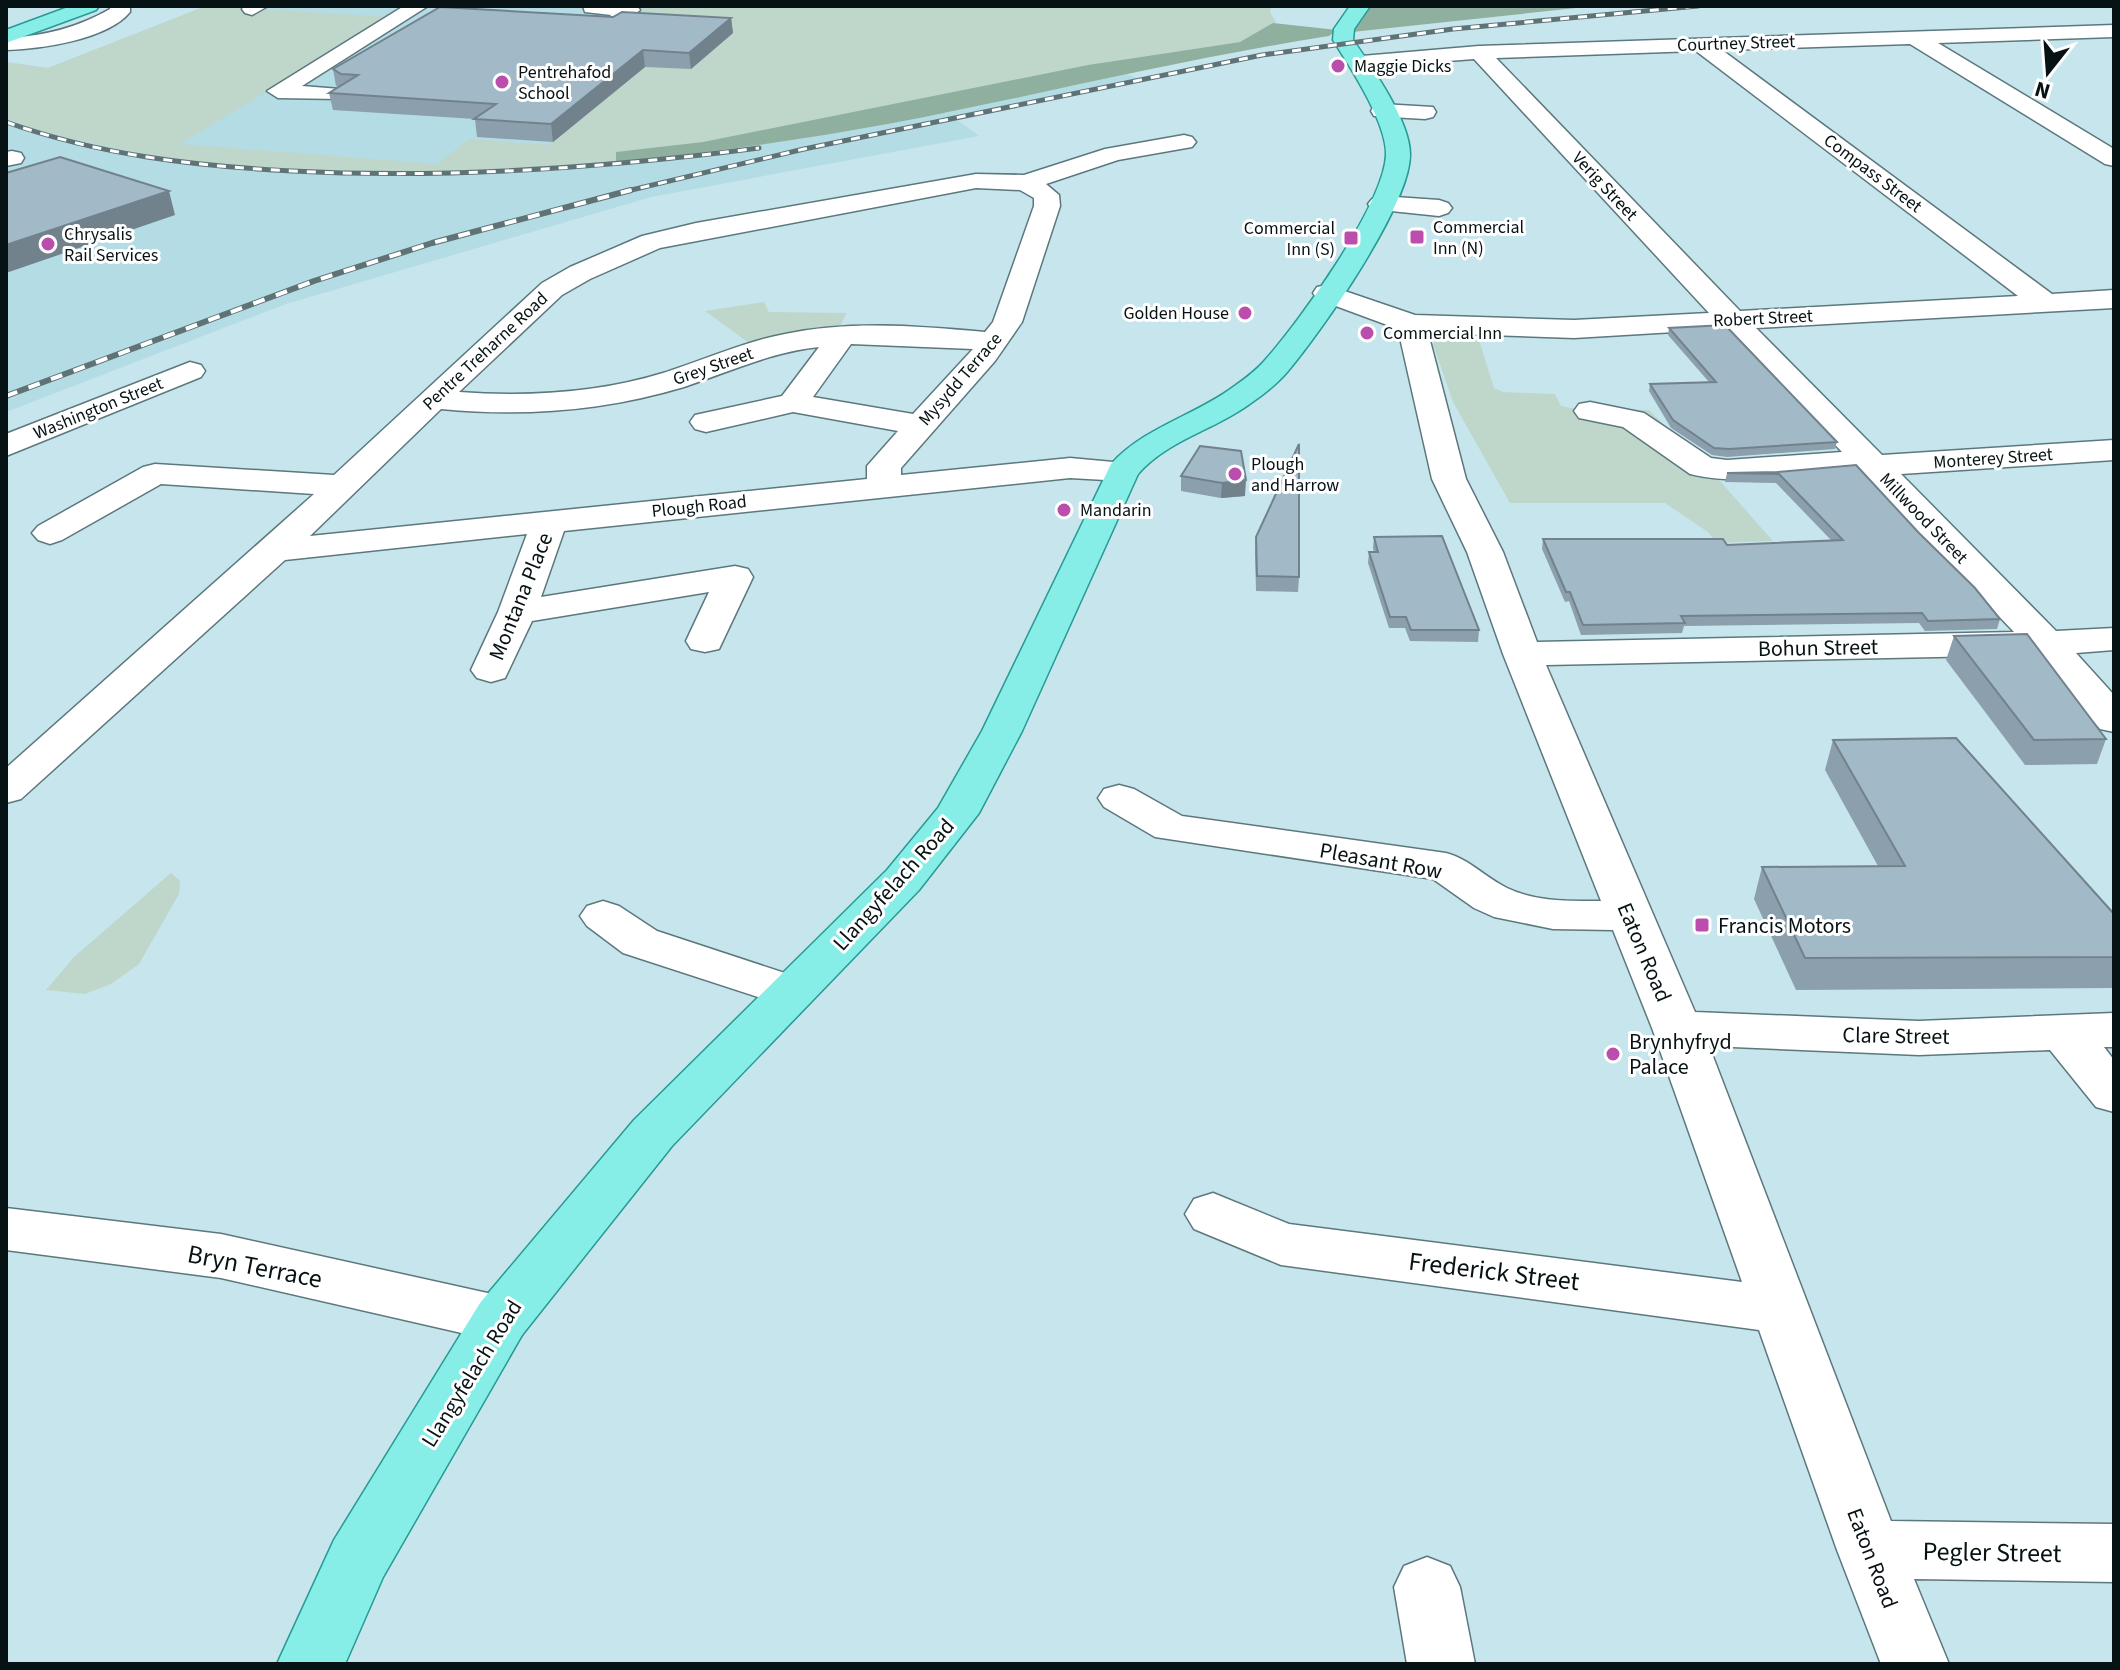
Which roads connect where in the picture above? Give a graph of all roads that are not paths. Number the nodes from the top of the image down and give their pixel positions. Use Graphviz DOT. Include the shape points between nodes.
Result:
graph roads {
  1 [pos="89,6"];
  2 [pos="120,6"];
  3 [pos="418,6"];
  4 [pos="595,6"];
  5 [pos="1360,6"];
  6 [pos="614,22"];
  7 [pos="2114,31"];
  8 [pos="6,37"];
  9 [pos="1913,37"];
  10 [pos="6,44"];
  11 [pos="1700,44"];
  12 [pos="1479,52"];
  13 [pos="1358,62"];
  14 [pos="332,94"];
  15 [pos="1382,111"];
  16 [pos="1425,112"];
  17 [pos="1184,142"];
  18 [pos="2114,159"];
  19 [pos="1026,183"];
  20 [pos="1381,204"];
  21 [pos="1439,208"];
  22 [pos="1327,293"];
  23 [pos="2114,299"];
  24 [pos="2046,303"];
  25 [pos="1731,319"];
  26 [pos="1411,324"];
  27 [pos="837,337"];
  28 [pos="994,342"];
  29 [pos="190,371"];
  30 [pos="433,399"];
  31 [pos="793,403"];
  32 [pos="1590,411"];
  33 [pos="706,422"];
  34 [pos="920,425"];
  35 [pos="6,446"];
  36 [pos="2114,450"];
  37 [pos="1870,463"];
  38 [pos="1123,471"];
  39 [pos="344,486"];
  40 [pos="884,486"];
  41 [pos="549,523"];
  42 [pos="50,533"];
  43 [pos="275,550"];
  44 [pos="517,612"];
  45 [pos="2114,639"];
  46 [pos="705,641"];
  47 [pos="2046,643"];
  48 [pos="1522,654"];
  49 [pos="491,670"];
  50 [pos="2114,720"];
  51 [pos="14,777"];
  52 [pos="1119,798"];
  53 [pos="1629,915"];
  54 [pos="603,916"];
  55 [pos="792,992"];
  56 [pos="1677,1028"];
  57 [pos="2114,1030"];
  58 [pos="2063,1032"];
  59 [pos="2114,1094"];
  60 [pos="1213,1214"];
  61 [pos="6,1229"];
  62 [pos="1780,1310"];
  63 [pos="501,1319"];
  64 [pos="1869,1550"];
  65 [pos="2114,1553"];
  66 [pos="1427,1587"];
  67 [pos="311,1664"];
  68 [pos="1441,1664"];
  69 [pos="1915,1664"];
  1 -- 8 [label="main road"];
  2 -- 10 [label="street" via="109,19 52,41"];
  3 -- 14 [label="street" via="278,91"];
  4 -- 6 [label="street" via="630,10"];
  5 -- 13 [label="main road, Llangyfelach Road" via="1344,29 1343,40"];
  7 -- 9 [label="street, Courtney Street"];
  9 -- 11 [label="street, Courtney Street"];
  9 -- 18 [label="street"];
  11 -- 12 [label="street, Courtney Street"];
  11 -- 24 [label="street, Compass Street"];
  12 -- 13 [label="street, Courtney Street"];
  12 -- 25 [label="street, Verig Street"];
  13 -- 15 [label="main road, Llangyfelach Road"];
  15 -- 16 [label="street"];
  15 -- 20 [label="main road, Llangyfelach Road" via="1398,152"];
  17 -- 19 [label="street, Pentre Treharne Road" via="1109,150"];
  19 -- 28 [label="street, Mysydd Terrace" via="1046,195 1047,206 1007,322"];
  19 -- 30 [label="street, Pentre Treharne Road" via="976,181 651,242 552,289"];
  20 -- 21 [label="street"];
  20 -- 22 [label="main road, Llangyfelach Road"];
  22 -- 26 [label="street"];
  22 -- 38 [label="main road, Llangyfelach Road" via="1258,383 1212,414 1150,443"];
  23 -- 24 [label="street, Robert Street"];
  24 -- 25 [label="street, Robert Street"];
  25 -- 26 [label="street, Robert Street" via="1574,329"];
  25 -- 37 [label="street, Millwood Street"];
  26 -- 48 [label="street, Eaton Road" via="1449,479 1485,552"];
  27 -- 28 [label="street, Grey Street"];
  27 -- 30 [label="street, Grey Street" via="778,344 670,382 593,399 507,405"];
  27 -- 31 [label="street"];
  28 -- 34 [label="street, Mysydd Terrace"];
  29 -- 35 [label="street, Washington Street"];
  30 -- 39 [label="street, Pentre Treharne Road"];
  31 -- 33 [label="street"];
  31 -- 34 [label="street"];
  32 -- 37 [label="street, Monterey Street" via="1633,420 1702,467"];
  34 -- 40 [label="street, Mysydd Terrace" via="884,466"];
  36 -- 37 [label="street, Monterey Street"];
  37 -- 47 [label="street, Millwood Street"];
  38 -- 40 [label="street, Plough Road" via="1070,468"];
  38 -- 55 [label="main road, Llangyfelach Road" via="1002,731 957,813 903,880"];
  39 -- 42 [label="street" via="155,474"];
  39 -- 43 [label="street, Pentre Treharne Road"];
  40 -- 41 [label="street, Plough Road"];
  41 -- 43 [label="street, Plough Road"];
  41 -- 44 [label="street, Montana Place"];
  43 -- 51 [label="street, Pentre Treharne Road"];
  44 -- 46 [label="street" via="735,577"];
  44 -- 49 [label="street, Montana Place"];
  45 -- 47 [label="street, Bohun Street"];
  47 -- 48 [label="street, Bohun Street"];
  47 -- 50 [label="street, Millwood Street"];
  48 -- 53 [label="street, Eaton Road"];
  52 -- 53 [label="street, Pleasant Row" via="1155,840 1446,867 1473,891 1505,907 1539,914"];
  53 -- 56 [label="street, Eaton Road"];
  54 -- 55 [label="street" via="640,942"];
  55 -- 63 [label="main road, Llangyfelach Road" via="653,1133"];
  56 -- 58 [label="street, Clare Street" via="1919,1038"];
  56 -- 62 [label="street, Eaton Road"];
  57 -- 58 [label="street, Clare Street"];
  58 -- 59 [label="street"];
  60 -- 62 [label="street, Frederick Street" via="1281,1244"];
  61 -- 63 [label="street, Bryn Terrace" via="221,1256"];
  62 -- 64 [label="street, Eaton Road"];
  63 -- 67 [label="main road, Llangyfelach Road" via="357,1561"];
  64 -- 65 [label="street, Pegler Street"];
  64 -- 69 [label="street, Eaton Road"];
  66 -- 68 [label="street"];
}
